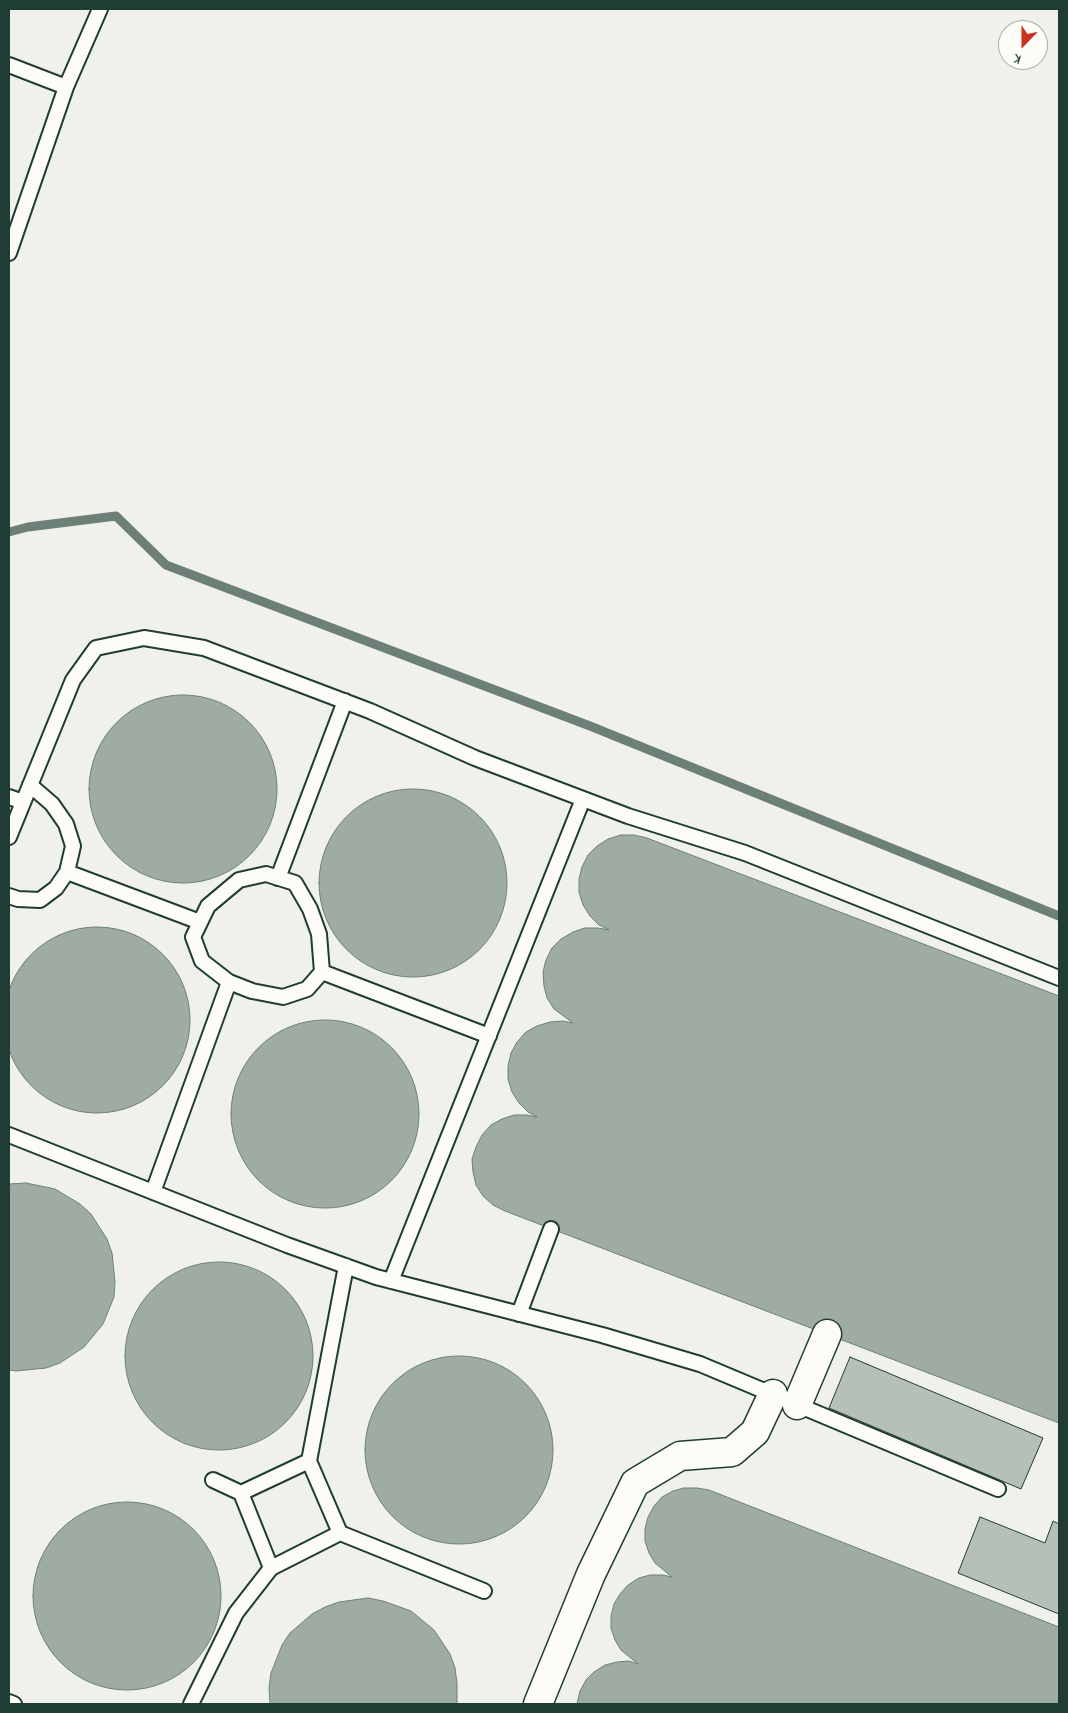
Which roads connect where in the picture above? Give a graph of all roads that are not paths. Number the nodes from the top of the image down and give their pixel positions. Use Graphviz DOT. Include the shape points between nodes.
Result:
graph roads {
  1 [pos="100,9"];
  2 [pos="9,65"];
  3 [pos="66,87"];
  4 [pos="9,253"];
  5 [pos="345,701"];
  6 [pos="30,785"];
  7 [pos="9,797"];
  8 [pos="584,799"];
  9 [pos="23,802"];
  10 [pos="9,837"];
  11 [pos="67,872"];
  12 [pos="278,878"];
  13 [pos="9,896"];
  14 [pos="200,922"];
  15 [pos="322,972"];
  16 [pos="1059,978"];
  17 [pos="229,982"];
  18 [pos="489,1036"];
  19 [pos="9,1135"];
  20 [pos="152,1192"];
  21 [pos="551,1229"];
  22 [pos="346,1266"];
  23 [pos="391,1281"];
  24 [pos="519,1314"];
  25 [pos="827,1334"];
  26 [pos="773,1394"];
  27 [pos="797,1405"];
  28 [pos="309,1461"];
  29 [pos="213,1480"];
  30 [pos="998,1489"];
  31 [pos="241,1493"];
  32 [pos="340,1532"];
  33 [pos="271,1568"];
  34 [pos="484,1591"];
  35 [pos="9,1702"];
  36 [pos="14,1704"];
  37 [pos="190,1704"];
  38 [pos="538,1704"];
  1 -- 3 [label="lane"];
  2 -- 3 [label="lane"];
  3 -- 4 [label="lane"];
  5 -- 6 [label="lane" via="204,648 144,638 96,648 73,680"];
  5 -- 8 [label="lane" via="475,758"];
  5 -- 12 [label="lane"];
  6 -- 9 [label="lane"];
  6 -- 11 [label="lane" via="52,804 66,824 73,846"];
  7 -- 9 [label="lane"];
  8 -- 16 [label="lane" via="745,853"];
  8 -- 18 [label="lane"];
  9 -- 10 [label="lane"];
  11 -- 13 [label="lane" via="56,888 40,900"];
  11 -- 14 [label="lane"];
  12 -- 14 [label="lane" via="266,874 239,880 208,906"];
  12 -- 15 [label="lane" via="295,883 310,909 319,934"];
  14 -- 17 [label="lane" via="193,937 202,961"];
  15 -- 17 [label="lane" via="307,988 283,997 252,992"];
  15 -- 18 [label="lane"];
  17 -- 20 [label="lane"];
  18 -- 23 [label="lane"];
  19 -- 20 [label="lane"];
  20 -- 22 [label="lane"];
  21 -- 24 [label="lane"];
  22 -- 23 [label="lane"];
  22 -- 28 [label="lane"];
  23 -- 24 [label="lane"];
  24 -- 26 [label="lane" via="700,1364"];
  25 -- 27 [label="street"];
  26 -- 27 [label="lane"];
  26 -- 38 [label="street" via="755,1432 732,1452 680,1456 635,1483 591,1574"];
  27 -- 30 [label="lane"];
  28 -- 31 [label="lane"];
  28 -- 32 [label="lane"];
  29 -- 31 [label="lane"];
  31 -- 33 [label="lane"];
  32 -- 33 [label="lane"];
  32 -- 34 [label="lane"];
  33 -- 37 [label="lane" via="236,1613"];
  35 -- 36 [label="lane"];
}
